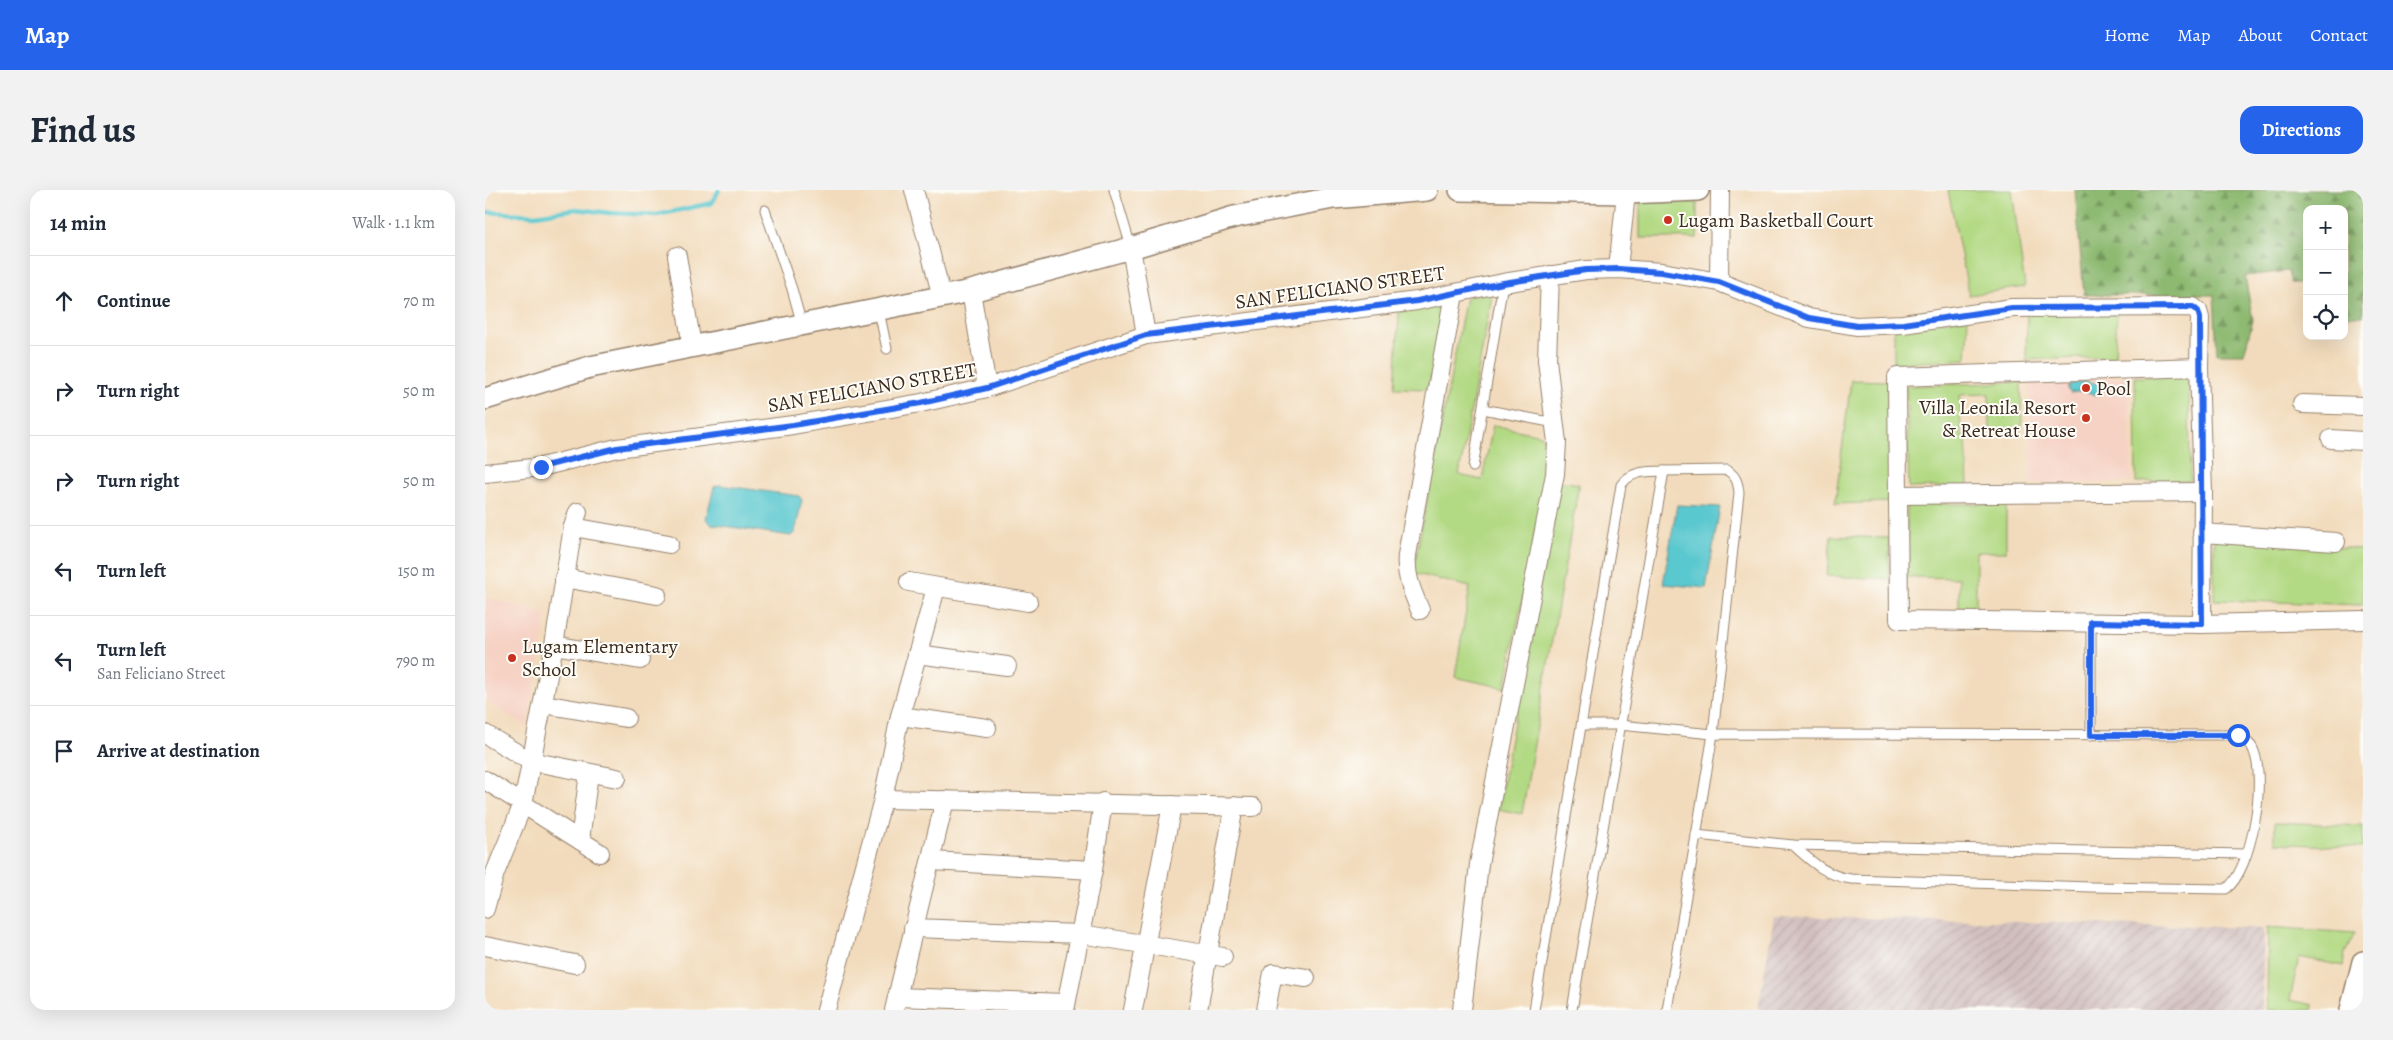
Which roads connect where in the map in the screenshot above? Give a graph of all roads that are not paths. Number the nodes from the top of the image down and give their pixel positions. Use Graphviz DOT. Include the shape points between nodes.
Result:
graph roads {
  1 [pos="914,190"];
  2 [pos="1114,190"];
  3 [pos="1427,190"];
  4 [pos="1460,190"];
  5 [pos="1698,190"];
  6 [pos="1720,190"];
  7 [pos="1626,194"];
  8 [pos="765,210"];
  9 [pos="1131,248"];
  10 [pos="677,256"];
  11 [pos="1618,269"];
  12 [pos="1550,275"];
  13 [pos="1719,282"];
  14 [pos="1503,283"];
  15 [pos="971,291"];
  16 [pos="1455,294"];
  17 [pos="942,297"];
  18 [pos="879,311"];
  19 [pos="801,325"];
  20 [pos="1146,335"];
  21 [pos="692,346"];
  22 [pos="887,349"];
  23 [pos="2199,367"];
  24 [pos="987,388"];
  25 [pos="485,399"];
  26 [pos="2303,404"];
  27 [pos="2363,406"];
  28 [pos="1483,409"];
  29 [pos="1555,423"];
  30 [pos="2331,439"];
  31 [pos="2363,441"];
  32 [pos="1473,467"];
  33 [pos="1664,471"];
  34 [pos="485,472"];
  35 [pos="2203,492"];
  36 [pos="1898,494"];
  37 [pos="2202,533"];
  38 [pos="2336,542"];
  39 [pos="669,544"];
  40 [pos="564,578"];
  41 [pos="909,582"];
  42 [pos="936,588"];
  43 [pos="657,595"];
  44 [pos="1027,602"];
  45 [pos="1420,610"];
  46 [pos="2363,620"];
  47 [pos="2091,622"];
  48 [pos="2202,624"];
  49 [pos="554,645"];
  50 [pos="917,654"];
  51 [pos="640,660"];
  52 [pos="1007,666"];
  53 [pos="543,704"];
  54 [pos="900,716"];
  55 [pos="626,718"];
  56 [pos="1583,724"];
  57 [pos="1619,725"];
  58 [pos="987,728"];
  59 [pos="485,734"];
  60 [pos="1713,734"];
  61 [pos="2091,735"];
  62 [pos="530,761"];
  63 [pos="589,773"];
  64 [pos="617,778"];
  65 [pos="485,780"];
  66 [pos="883,799"];
  67 [pos="945,800"];
  68 [pos="1103,802"];
  69 [pos="523,804"];
  70 [pos="1172,805"];
  71 [pos="1235,806"];
  72 [pos="1253,807"];
  73 [pos="1696,835"];
  74 [pos="580,840"];
  75 [pos="1793,845"];
  76 [pos="600,853"];
  77 [pos="2246,854"];
  78 [pos="931,861"];
  79 [pos="1093,870"];
  80 [pos="485,909"];
  81 [pos="913,928"];
  82 [pos="1081,934"];
  83 [pos="1145,943"];
  84 [pos="485,946"];
  85 [pos="1215,956"];
  86 [pos="2363,962"];
  87 [pos="575,964"];
  88 [pos="1306,978"];
  89 [pos="896,1004"];
  90 [pos="1066,1006"];
  91 [pos="831,1007"];
  92 [pos="1133,1010"];
  93 [pos="1198,1010"];
  94 [pos="1265,1010"];
  95 [pos="1462,1010"];
  96 [pos="1534,1010"];
  97 [pos="1572,1010"];
  98 [pos="1667,1010"];
  99 [pos="2351,1010"];
  1 -- 17 [label="street"];
  2 -- 9 [label="lane"];
  3 -- 9 [label="street" via="1333,198 1234,216"];
  4 -- 7 [label="street"];
  5 -- 7 [label="street"];
  6 -- 13 [label="street"];
  7 -- 11 [label="street"];
  8 -- 19 [label="lane"];
  9 -- 15 [label="street"];
  9 -- 20 [label="street"];
  10 -- 21 [label="street"];
  11 -- 12 [label="street, SAN FELICIANO STREET"];
  11 -- 13 [label="street, SAN FELICIANO STREET" via="1662,272"];
  12 -- 14 [label="street, SAN FELICIANO STREET"];
  12 -- 29 [label="street" via="1547,360"];
  13 -- 23 [label="street, SAN FELICIANO STREET" via="1809,318 1857,326 1903,324 2012,308 2193,307 2200,318"];
  14 -- 16 [label="street, SAN FELICIANO STREET"];
  14 -- 28 [label="lane"];
  15 -- 17 [label="street"];
  15 -- 24 [label="street"];
  16 -- 20 [label="street, SAN FELICIANO STREET"];
  16 -- 45 [label="street" via="1406,562 1408,580"];
  17 -- 18 [label="street"];
  18 -- 19 [label="street"];
  18 -- 22 [label="lane"];
  19 -- 21 [label="street"];
  20 -- 24 [label="street, SAN FELICIANO STREET"];
  21 -- 25 [label="street" via="589,367"];
  23 -- 35 [label="street"];
  23 -- 36 [label="street" via="1897,377"];
  24 -- 34 [label="street, SAN FELICIANO STREET" via="793,425 617,448 541,467"];
  26 -- 27 [label="street"];
  28 -- 29 [label="lane"];
  28 -- 32 [label="lane"];
  29 -- 95 [label="street" via="1555,474 1479,864"];
  30 -- 31 [label="street"];
  33 -- 56 [label="lane" via="1640,472 1626,478 1621,485"];
  33 -- 57 [label="lane"];
  33 -- 60 [label="lane" via="1727,470 1738,482"];
  35 -- 36 [label="street"];
  35 -- 37 [label="street"];
  36 -- 47 [label="street" via="1899,620"];
  37 -- 38 [label="street"];
  37 -- 48 [label="street"];
  39 -- 40 [label="street" via="575,520"];
  40 -- 43 [label="street"];
  40 -- 49 [label="street"];
  41 -- 42 [label="street"];
  42 -- 44 [label="street"];
  42 -- 50 [label="street"];
  46 -- 48 [label="street"];
  47 -- 48 [label="street"];
  47 -- 61 [label="lane"];
  49 -- 51 [label="street"];
  49 -- 53 [label="street"];
  50 -- 52 [label="street"];
  50 -- 54 [label="street"];
  53 -- 55 [label="street"];
  53 -- 62 [label="street"];
  54 -- 58 [label="street"];
  54 -- 66 [label="street"];
  56 -- 57 [label="lane"];
  56 -- 96 [label="lane"];
  57 -- 60 [label="lane"];
  57 -- 97 [label="lane"];
  59 -- 62 [label="street"];
  60 -- 61 [label="lane"];
  60 -- 73 [label="lane"];
  61 -- 77 [label="lane" via="2238,735 2246,740 2253,748 2260,782"];
  62 -- 63 [label="street"];
  62 -- 69 [label="street"];
  63 -- 64 [label="street"];
  63 -- 74 [label="street"];
  65 -- 69 [label="street"];
  66 -- 67 [label="street"];
  66 -- 91 [label="street"];
  67 -- 68 [label="street"];
  67 -- 78 [label="street"];
  68 -- 70 [label="street"];
  68 -- 79 [label="street"];
  69 -- 74 [label="street"];
  69 -- 80 [label="street" via="495,873"];
  70 -- 71 [label="street"];
  70 -- 83 [label="street"];
  71 -- 72 [label="street"];
  71 -- 85 [label="street"];
  73 -- 75 [label="lane"];
  73 -- 98 [label="lane"];
  74 -- 76 [label="street"];
  75 -- 77 [label="lane"];
  75 -- 77 [label="lane" via="1820,869 1839,878 2090,887 2227,889 2234,884"];
  78 -- 79 [label="street"];
  78 -- 81 [label="street"];
  79 -- 82 [label="street"];
  81 -- 82 [label="street"];
  81 -- 89 [label="street"];
  82 -- 83 [label="street"];
  82 -- 90 [label="street"];
  83 -- 85 [label="street"];
  83 -- 92 [label="street"];
  84 -- 87 [label="street"];
  85 -- 93 [label="street"];
  86 -- 99 [label="street"];
  88 -- 94 [label="street" via="1273,973"];
  89 -- 90 [label="street"];
}
